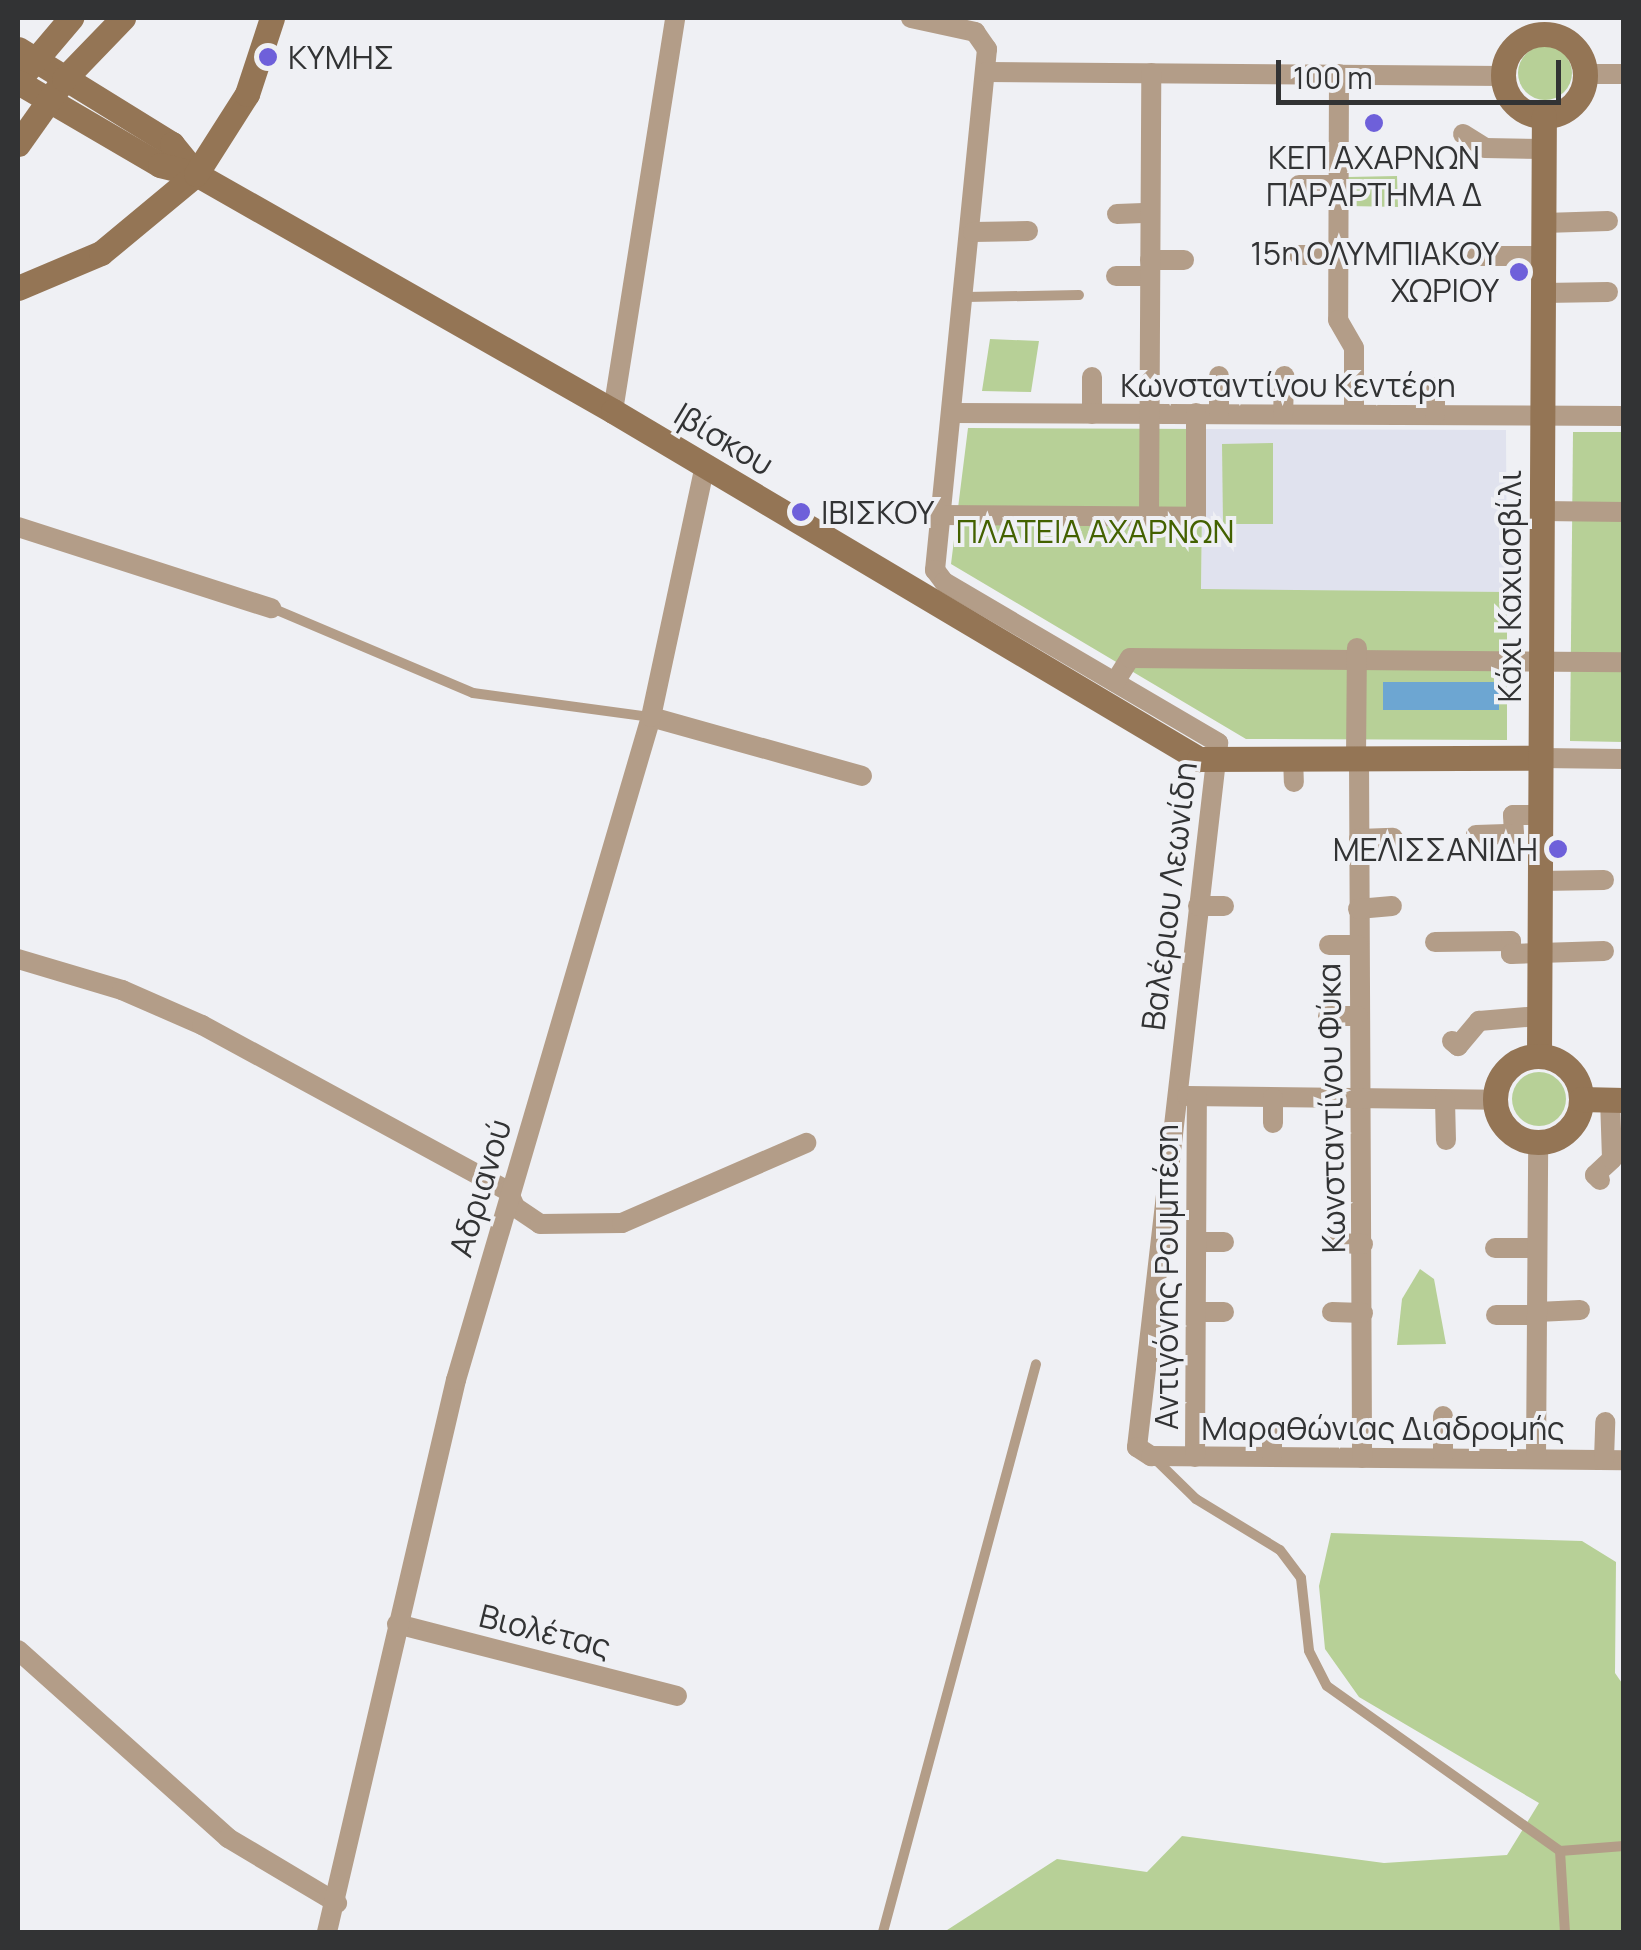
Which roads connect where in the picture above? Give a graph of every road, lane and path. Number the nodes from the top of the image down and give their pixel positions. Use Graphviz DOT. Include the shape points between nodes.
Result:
graph roads {
  1 [pos="71,18"];
  2 [pos="123,18"];
  3 [pos="272,18"];
  4 [pos="675,18"];
  5 [pos="911,18"];
  6 [pos="1546,26"];
  7 [pos="26,54"];
  8 [pos="986,72"];
  9 [pos="1079,72"];
  10 [pos="1151,73"];
  11 [pos="1339,74"];
  12 [pos="1585,74"];
  13 [pos="1624,74"];
  14 [pos="1503,76"];
  15 [pos="18,83"];
  16 [pos="56,89"];
  17 [pos="1079,96"];
  18 [pos="1544,116"];
  19 [pos="1463,134"];
  20 [pos="18,144"];
  21 [pos="1544,149"];
  22 [pos="196,174"];
  23 [pos="1299,184"];
  24 [pos="1338,184"];
  25 [pos="1150,213"];
  26 [pos="1117,214"];
  27 [pos="1608,222"];
  28 [pos="1544,223"];
  29 [pos="1028,231"];
  30 [pos="973,232"];
  31 [pos="1299,255"];
  32 [pos="1477,256"];
  33 [pos="1544,256"];
  34 [pos="1184,260"];
  35 [pos="1345,260"];
  36 [pos="1150,268"];
  37 [pos="1116,276"];
  38 [pos="18,288"];
  39 [pos="1608,292"];
  40 [pos="1543,293"];
  41 [pos="1079,295"];
  42 [pos="966,297"];
  43 [pos="1220,376"];
  44 [pos="1284,376"];
  45 [pos="1092,377"];
  46 [pos="1435,387"];
  47 [pos="613,411"];
  48 [pos="952,413"];
  49 [pos="1149,413"];
  50 [pos="1196,413"];
  51 [pos="1218,413"];
  52 [pos="1092,414"];
  53 [pos="1283,414"];
  54 [pos="1354,414"];
  55 [pos="1434,415"];
  56 [pos="1542,415"];
  57 [pos="1624,416"];
  58 [pos="706,465"];
  59 [pos="1542,511"];
  60 [pos="1624,512"];
  61 [pos="938,514"];
  62 [pos="1148,516"];
  63 [pos="18,528"];
  64 [pos="271,608"];
  65 [pos="1357,653"];
  66 [pos="1541,662"];
  67 [pos="1624,662"];
  68 [pos="1116,682"];
  69 [pos="651,717"];
  70 [pos="1358,757"];
  71 [pos="1216,758"];
  72 [pos="1540,758"];
  73 [pos="1624,759"];
  74 [pos="862,776"];
  75 [pos="1540,815"];
  76 [pos="1476,835"];
  77 [pos="1359,838"];
  78 [pos="1392,838"];
  79 [pos="1604,880"];
  80 [pos="1540,881"];
  81 [pos="1198,906"];
  82 [pos="1224,906"];
  83 [pos="1392,906"];
  84 [pos="1358,909"];
  85 [pos="1435,942"];
  86 [pos="1329,945"];
  87 [pos="1358,945"];
  88 [pos="1604,951"];
  89 [pos="1539,953"];
  90 [pos="18,959"];
  91 [pos="1328,1016"];
  92 [pos="1358,1016"];
  93 [pos="1539,1016"];
  94 [pos="1452,1041"];
  95 [pos="1538,1056"];
  96 [pos="1174,1096"];
  97 [pos="1197,1097"];
  98 [pos="1273,1098"];
  99 [pos="1358,1099"];
  100 [pos="1581,1099"];
  101 [pos="1445,1100"];
  102 [pos="1495,1100"];
  103 [pos="1617,1100"];
  104 [pos="1273,1124"];
  105 [pos="1446,1140"];
  106 [pos="1538,1142"];
  107 [pos="806,1143"];
  108 [pos="1600,1180"];
  109 [pos="508,1192"];
  110 [pos="1196,1242"];
  111 [pos="1224,1242"];
  112 [pos="1333,1244"];
  113 [pos="1363,1244"];
  114 [pos="1495,1248"];
  115 [pos="1537,1248"];
  116 [pos="1580,1310"];
  117 [pos="1196,1312"];
  118 [pos="1224,1312"];
  119 [pos="1332,1312"];
  120 [pos="1363,1312"];
  121 [pos="1537,1313"];
  122 [pos="1496,1315"];
  123 [pos="1036,1364"];
  124 [pos="1444,1416"];
  125 [pos="1604,1422"];
  126 [pos="1272,1431"];
  127 [pos="1147,1455"];
  128 [pos="1195,1456"];
  129 [pos="1272,1457"];
  130 [pos="1362,1458"];
  131 [pos="1443,1458"];
  132 [pos="1536,1459"];
  133 [pos="1614,1460"];
  134 [pos="397,1624"];
  135 [pos="18,1650"];
  136 [pos="677,1696"];
  137 [pos="1624,1846"];
  138 [pos="1560,1850"];
  139 [pos="336,1903"];
  140 [pos="327,1932"];
  141 [pos="883,1932"];
  142 [pos="1565,1932"];
  1 -- 7 [label="street"];
  2 -- 16 [label="street"];
  3 -- 22 [label="street" via="247,94"];
  4 -- 47 [label="street"];
  5 -- 8 [label="street, Βαλέριου Λεωνίδη" via="975,32 986,49"];
  6 -- 12 [label="street" via="1573,46"];
  6 -- 14 [label="street" via="1520,41"];
  7 -- 15 [label="street"];
  7 -- 16 [label="street, Ιβίσκου"];
  8 -- 9 [label="street"];
  8 -- 30 [label="street, Βαλέριου Λεωνίδη"];
  9 -- 10 [label="street"];
  9 -- 17 [label="street"];
  10 -- 11 [label="street"];
  10 -- 25 [label="street" via="1160,160"];
  11 -- 14 [label="street"];
  11 -- 24 [label="street"];
  12 -- 13 [label="street"];
  12 -- 18 [label="street" via="1573,103"];
  14 -- 18 [label="street" via="1512,99"];
  15 -- 16 [label="street, Ιβίσκου"];
  16 -- 20 [label="street"];
  16 -- 22 [label="street, Ιβίσκου" via="172,144"];
  18 -- 21 [label="street, Κάχι Καχιασβίλι"];
  19 -- 21 [label="street" via="1485,148"];
  21 -- 28 [label="street, Κάχι Καχιασβίλι"];
  22 -- 38 [label="street" via="101,253"];
  22 -- 47 [label="street, Ιβίσκου"];
  23 -- 24 [label="street"];
  24 -- 35 [label="street"];
  25 -- 26 [label="street"];
  25 -- 36 [label="street"];
  27 -- 28 [label="street"];
  28 -- 33 [label="street, Κάχι Καχιασβίλι"];
  29 -- 30 [label="street"];
  30 -- 42 [label="street, Βαλέριου Λεωνίδη"];
  31 -- 35 [label="street"];
  32 -- 33 [label="street"];
  33 -- 40 [label="street, Κάχι Καχιασβίλι"];
  34 -- 36 [label="street"];
  35 -- 54 [label="street" via="1338,320 1354,348"];
  36 -- 37 [label="street"];
  36 -- 49 [label="street"];
  39 -- 40 [label="street"];
  40 -- 56 [label="street, Κάχι Καχιασβίλι"];
  41 -- 42 [label="lane"];
  42 -- 48 [label="street, Βαλέριου Λεωνίδη"];
  43 -- 51 [label="street"];
  44 -- 53 [label="street"];
  45 -- 52 [label="street"];
  46 -- 55 [label="street"];
  47 -- 58 [label="street, Ιβίσκου"];
  48 -- 52 [label="street, Κωνσταντίνου Κεντέρη"];
  48 -- 61 [label="street, Βαλέριου Λεωνίδη"];
  49 -- 50 [label="street, Κωνσταντίνου Κεντέρη"];
  49 -- 52 [label="street, Κωνσταντίνου Κεντέρη"];
  49 -- 62 [label="street"];
  50 -- 51 [label="street, Κωνσταντίνου Κεντέρη"];
  50 -- 62 [label="street" via="1196,516"];
  51 -- 53 [label="street, Κωνσταντίνου Κεντέρη"];
  53 -- 54 [label="street, Κωνσταντίνου Κεντέρη"];
  54 -- 55 [label="street, Κωνσταντίνου Κεντέρη"];
  55 -- 56 [label="street, Κωνσταντίνου Κεντέρη"];
  56 -- 57 [label="street, Κωνσταντίνου Κεντέρη"];
  56 -- 59 [label="street, Κάχι Καχιασβίλι"];
  58 -- 69 [label="street, Αδριανού"];
  58 -- 71 [label="street, Ιβίσκου" via="1199,758"];
  59 -- 60 [label="street"];
  59 -- 66 [label="street, Κάχι Καχιασβίλι"];
  61 -- 62 [label="street"];
  61 -- 68 [label="street, Βαλέριου Λεωνίδη" via="933,562 944,582"];
  63 -- 64 [label="street"];
  64 -- 69 [label="lane" via="474,694"];
  65 -- 66 [label="street"];
  65 -- 68 [label="street" via="1130,658"];
  65 -- 70 [label="street, Κωνσταντίνου Φύκα"];
  66 -- 67 [label="street"];
  66 -- 72 [label="street, Κάχι Καχιασβίλι"];
  68 -- 71 [label="street, Βαλέριου Λεωνίδη" via="1214,738"];
  69 -- 74 [label="street"];
  69 -- 109 [label="street, Αδριανού"];
  70 -- 71 [label="street" via="1294,770"];
  70 -- 72 [label="street"];
  70 -- 77 [label="street, Κωνσταντίνου Φύκα"];
  71 -- 81 [label="street, Βαλέριου Λεωνίδη"];
  72 -- 73 [label="street"];
  72 -- 75 [label="street, Κάχι Καχιασβίλι"];
  75 -- 76 [label="street" via="1514,815 1514,834"];
  75 -- 80 [label="street, Κάχι Καχιασβίλι"];
  77 -- 78 [label="street"];
  77 -- 84 [label="street, Κωνσταντίνου Φύκα"];
  79 -- 80 [label="street"];
  80 -- 89 [label="street, Κάχι Καχιασβίλι"];
  81 -- 82 [label="street"];
  81 -- 96 [label="street, Βαλέριου Λεωνίδη"];
  83 -- 84 [label="street"];
  84 -- 87 [label="street, Κωνσταντίνου Φύκα"];
  85 -- 89 [label="street" via="1511,942 1511,954"];
  86 -- 87 [label="street"];
  87 -- 92 [label="street, Κωνσταντίνου Φύκα"];
  88 -- 89 [label="street"];
  89 -- 93 [label="street, Κάχι Καχιασβίλι"];
  90 -- 109 [label="street" via="122,990 202,1026"];
  91 -- 92 [label="street"];
  92 -- 99 [label="street, Κωνσταντίνου Φύκα"];
  93 -- 94 [label="street" via="1479,1021 1458,1046"];
  93 -- 95 [label="street, Κάχι Καχιασβίλι"];
  95 -- 100 [label="street" via="1564,1064"];
  95 -- 102 [label="street" via="1503,1074"];
  96 -- 97 [label="street"];
  96 -- 127 [label="street, Βαλέριου Λεωνίδη" via="1133,1439"];
  97 -- 98 [label="street"];
  97 -- 110 [label="street, Αντιγόνης Ρουμπέση"];
  98 -- 99 [label="street"];
  98 -- 104 [label="street"];
  99 -- 101 [label="street"];
  99 -- 113 [label="street, Κωνσταντίνου Φύκα"];
  100 -- 103 [label="street"];
  100 -- 106 [label="street" via="1563,1134"];
  101 -- 102 [label="street"];
  101 -- 105 [label="street"];
  102 -- 106 [label="street" via="1508,1130"];
  103 -- 108 [label="street" via="1612,1159 1595,1175"];
  106 -- 115 [label="street"];
  107 -- 109 [label="street" via="601,1227 540,1224 514,1207"];
  109 -- 134 [label="street, Αδριανού"];
  110 -- 111 [label="street"];
  110 -- 117 [label="street, Αντιγόνης Ρουμπέση"];
  112 -- 113 [label="street"];
  113 -- 120 [label="street, Κωνσταντίνου Φύκα"];
  114 -- 115 [label="street"];
  115 -- 121 [label="street"];
  116 -- 121 [label="street"];
  117 -- 118 [label="street"];
  117 -- 128 [label="street, Αντιγόνης Ρουμπέση"];
  119 -- 120 [label="street"];
  120 -- 130 [label="street, Κωνσταντίνου Φύκα"];
  121 -- 122 [label="street"];
  121 -- 132 [label="street"];
  123 -- 141 [label="lane"];
  124 -- 131 [label="street"];
  125 -- 133 [label="street"];
  126 -- 129 [label="street"];
  127 -- 128 [label="street, Μαραθώνιας Διαδρομής"];
  127 -- 138 [label="lane" via="1196,1499 1280,1550 1302,1578 1309,1650 1327,1686"];
  128 -- 129 [label="street, Μαραθώνιας Διαδρομής"];
  129 -- 130 [label="street, Μαραθώνιας Διαδρομής"];
  130 -- 131 [label="street, Μαραθώνιας Διαδρομής"];
  131 -- 132 [label="street, Μαραθώνιας Διαδρομής"];
  132 -- 133 [label="street, Μαραθώνιας Διαδρομής"];
  134 -- 136 [label="street, Βιολέτας"];
  134 -- 139 [label="street, Αδριανού"];
  135 -- 139 [label="street" via="228,1838"];
  137 -- 138 [label="lane"];
  138 -- 142 [label="lane"];
  139 -- 140 [label="street, Αδριανού"];
}
